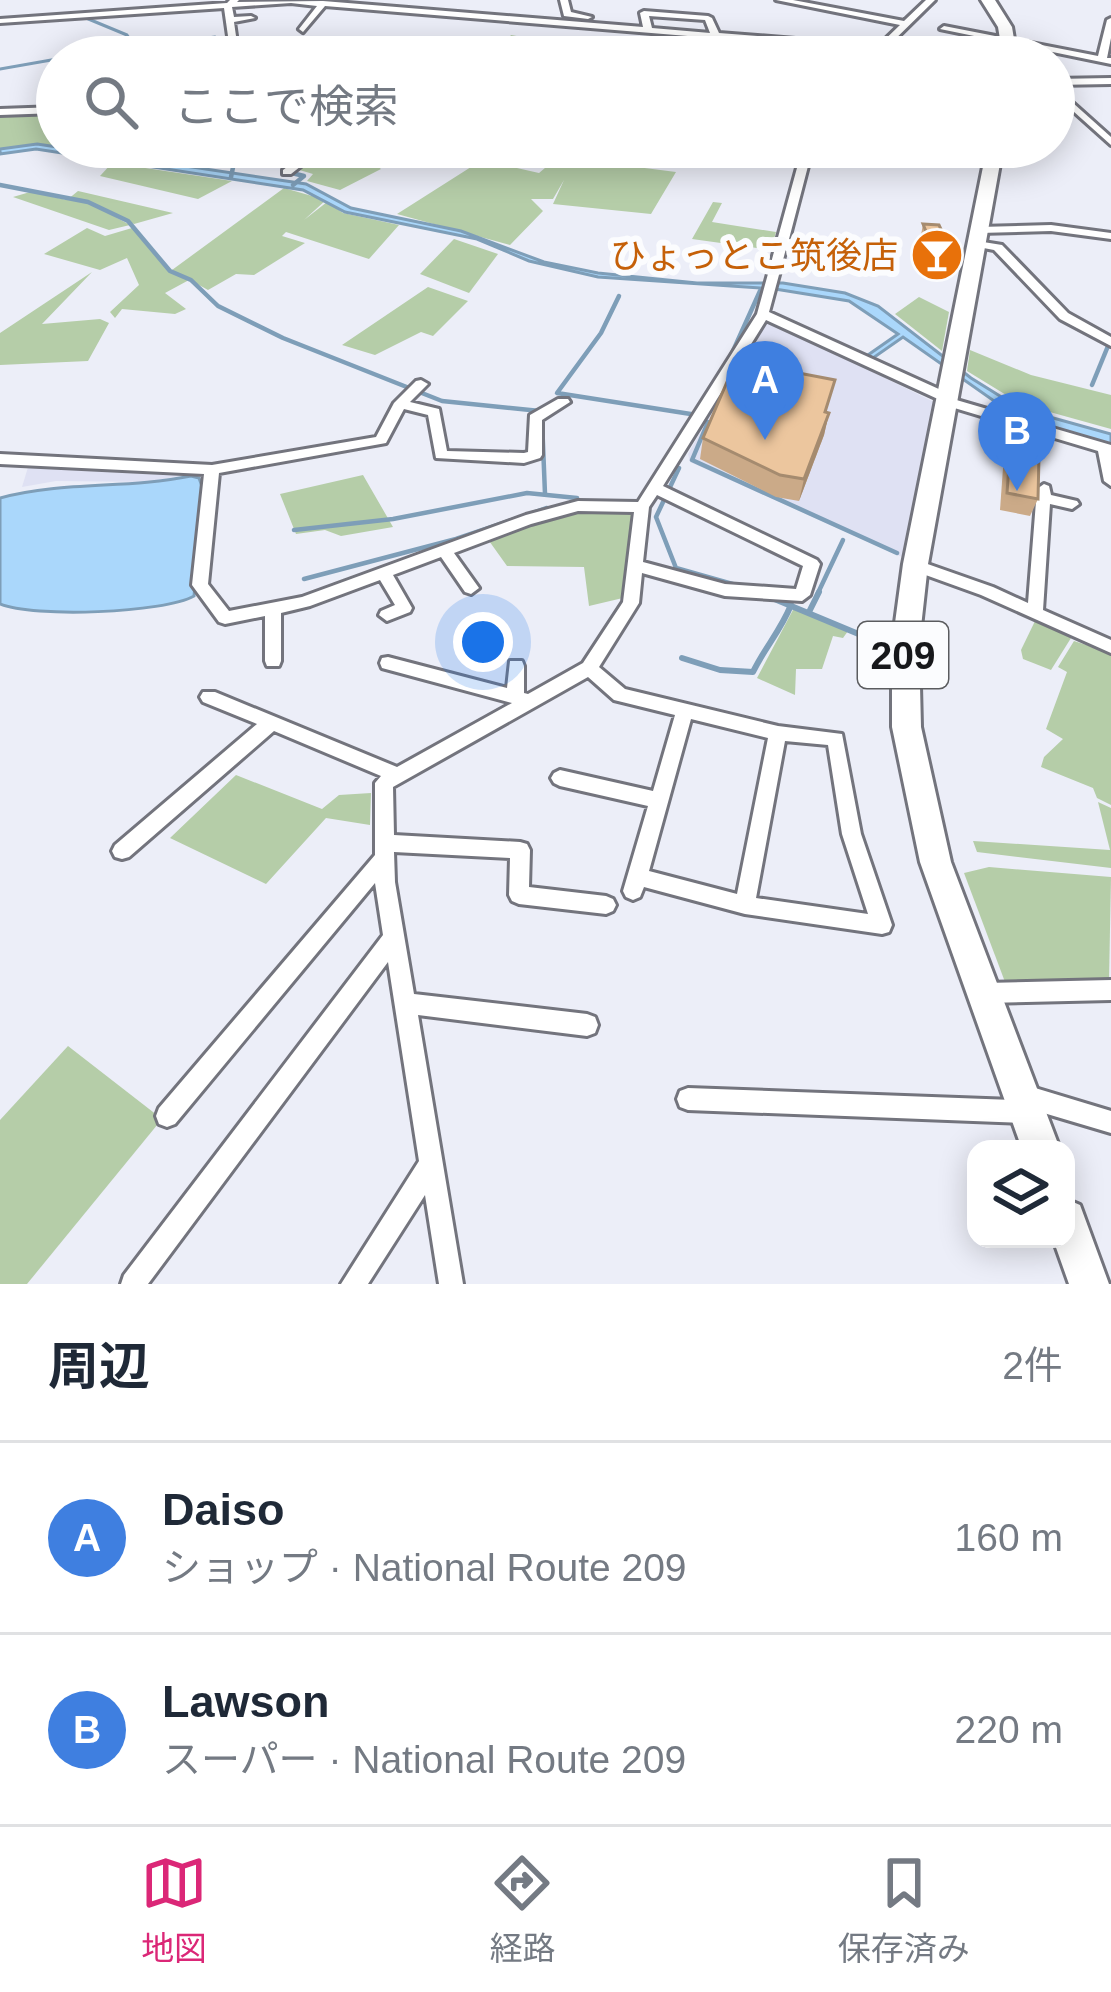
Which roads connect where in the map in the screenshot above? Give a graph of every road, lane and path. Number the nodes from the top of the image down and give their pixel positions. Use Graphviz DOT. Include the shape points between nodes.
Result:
graph roads {
  1 [pos="406,0"];
  2 [pos="564,0"];
  3 [pos="592,0"];
  4 [pos="781,0"];
  5 [pos="932,0"];
  6 [pos="988,0"];
  7 [pos="235,2"];
  8 [pos="323,3"];
  9 [pos="398,10"];
  10 [pos="549,12"];
  11 [pos="566,14"];
  12 [pos="251,18"];
  13 [pos="0,20"];
  14 [pos="230,20"];
  15 [pos="597,22"];
  16 [pos="906,24"];
  17 [pos="1110,24"];
  18 [pos="303,29"];
  19 [pos="944,29"];
  20 [pos="648,30"];
  21 [pos="232,36"];
  22 [pos="716,36"];
  23 [pos="895,36"];
  24 [pos="967,36"];
  25 [pos="1004,36"];
  26 [pos="1075,55"];
  27 [pos="1078,55"];
  28 [pos="1106,60"];
  29 [pos="1111,77"];
  30 [pos="1075,83"];
  31 [pos="1075,107"];
  32 [pos="36,111"];
  33 [pos="0,112"];
  34 [pos="1111,142"];
  35 [pos="292,168"];
  36 [pos="802,168"];
  37 [pos="991,168"];
  38 [pos="287,172"];
  39 [pos="1111,236"];
  40 [pos="978,237"];
  41 [pos="782,241"];
  42 [pos="861,255"];
  43 [pos="763,314"];
  44 [pos="1111,341"];
  45 [pos="421,384"];
  46 [pos="946,400"];
  47 [pos="563,402"];
  48 [pos="401,404"];
  49 [pos="1107,449"];
  50 [pos="0,459"];
  51 [pos="212,470"];
  52 [pos="1111,481"];
  53 [pos="655,488"];
  54 [pos="1072,504"];
  55 [pos="642,507"];
  56 [pos="445,552"];
  57 [pos="914,565"];
  58 [pos="635,566"];
  59 [pos="384,573"];
  60 [pos="471,588"];
  61 [pos="273,608"];
  62 [pos="1035,613"];
  63 [pos="387,615"];
  64 [pos="1111,647"];
  65 [pos="273,661"];
  66 [pos="388,663"];
  67 [pos="517,666"];
  68 [pos="589,668"];
  69 [pos="209,697"];
  70 [pos="522,699"];
  71 [pos="685,711"];
  72 [pos="271,723"];
  73 [pos="778,734"];
  74 [pos="398,775"];
  75 [pos="560,778"];
  76 [pos="660,801"];
  77 [pos="122,850"];
  78 [pos="384,850"];
  79 [pos="606,905"];
  80 [pos="745,905"];
  81 [pos="394,937"];
  82 [pos="1111,990"];
  83 [pos="985,993"];
  84 [pos="404,1003"];
  85 [pos="587,1025"];
  86 [pos="688,1099"];
  87 [pos="1024,1103"];
  88 [pos="167,1116"];
  89 [pos="1111,1122"];
  90 [pos="1038,1140"];
  91 [pos="431,1164"];
  92 [pos="1075,1244"];
  93 [pos="133,1284"];
  94 [pos="352,1284"];
  95 [pos="451,1284"];
  96 [pos="1089,1284"];
  1 -- 9 [label="street"];
  2 -- 11 [label="street"];
  3 -- 15 [label="street"];
  4 -- 16 [label="street"];
  5 -- 16 [label="street"];
  6 -- 25 [label="highway"];
  7 -- 8 [label="street"];
  7 -- 13 [label="street"];
  7 -- 14 [label="street"];
  8 -- 9 [label="street"];
  8 -- 18 [label="street"];
  9 -- 15 [label="street"];
  10 -- 11 [label="street"];
  11 -- 15 [label="street"];
  12 -- 14 [label="street"];
  14 -- 21 [label="street"];
  15 -- 20 [label="street"];
  16 -- 23 [label="street"];
  17 -- 28 [label="street"];
  19 -- 24 [label="street"];
  20 -- 22 [label="street"];
  20 -- 22 [label="street" via="644,14 708,18"];
  26 -- 27 [label="street"];
  27 -- 28 [label="street"];
  27 -- 29 [label="street"];
  29 -- 30 [label="street"];
  31 -- 34 [label="street"];
  32 -- 33 [label="street"];
  35 -- 38 [label="street"];
  36 -- 41 [label="street"];
  37 -- 40 [label="highway, 209"];
  39 -- 40 [label="street" via="1051,228"];
  40 -- 44 [label="street" via="998,247 1064,316"];
  40 -- 46 [label="highway, 209"];
  41 -- 42 [label="street"];
  41 -- 43 [label="street"];
  43 -- 46 [label="street"];
  43 -- 53 [label="street"];
  45 -- 48 [label="street"];
  46 -- 49 [label="street"];
  46 -- 57 [label="highway, 209"];
  47 -- 48 [label="street" via="535,418 535,454 524,458 441,455 434,412"];
  48 -- 51 [label="street" via="381,440"];
  49 -- 52 [label="street"];
  50 -- 51 [label="street"];
  51 -- 61 [label="street" via="200,584 225,618"];
  53 -- 55 [label="street"];
  53 -- 58 [label="street" via="812,564 802,595 724,590"];
  54 -- 62 [label="street" via="1043,494"];
  55 -- 56 [label="street" via="578,506"];
  55 -- 58 [label="street"];
  56 -- 59 [label="street"];
  56 -- 60 [label="street"];
  57 -- 62 [label="street"];
  57 -- 83 [label="highway, 209" via="903,651 912,769"];
  58 -- 68 [label="street" via="631,603"];
  59 -- 61 [label="street"];
  59 -- 63 [label="street" via="404,608"];
  61 -- 65 [label="street"];
  62 -- 64 [label="street"];
  66 -- 70 [label="street"];
  67 -- 70 [label="street"];
  68 -- 70 [label="street"];
  68 -- 71 [label="street" via="620,695"];
  69 -- 72 [label="street"];
  70 -- 74 [label="street"];
  71 -- 73 [label="street"];
  71 -- 76 [label="street"];
  72 -- 74 [label="street"];
  72 -- 77 [label="street"];
  73 -- 80 [label="street"];
  73 -- 80 [label="street" via="836,740 848,831 882,925"];
  74 -- 78 [label="street" via="384,783"];
  75 -- 76 [label="street"];
  76 -- 80 [label="street" via="636,884"];
  78 -- 79 [label="street" via="520,850 518,895"];
  78 -- 81 [label="street"];
  78 -- 88 [label="street"];
  81 -- 84 [label="street"];
  81 -- 93 [label="street"];
  82 -- 83 [label="street"];
  83 -- 87 [label="highway, 209"];
  84 -- 85 [label="street"];
  84 -- 91 [label="street"];
  86 -- 87 [label="street"];
  87 -- 89 [label="street"];
  87 -- 90 [label="highway, 209"];
  91 -- 94 [label="street"];
  91 -- 95 [label="street"];
  92 -- 96 [label="highway"];
}
